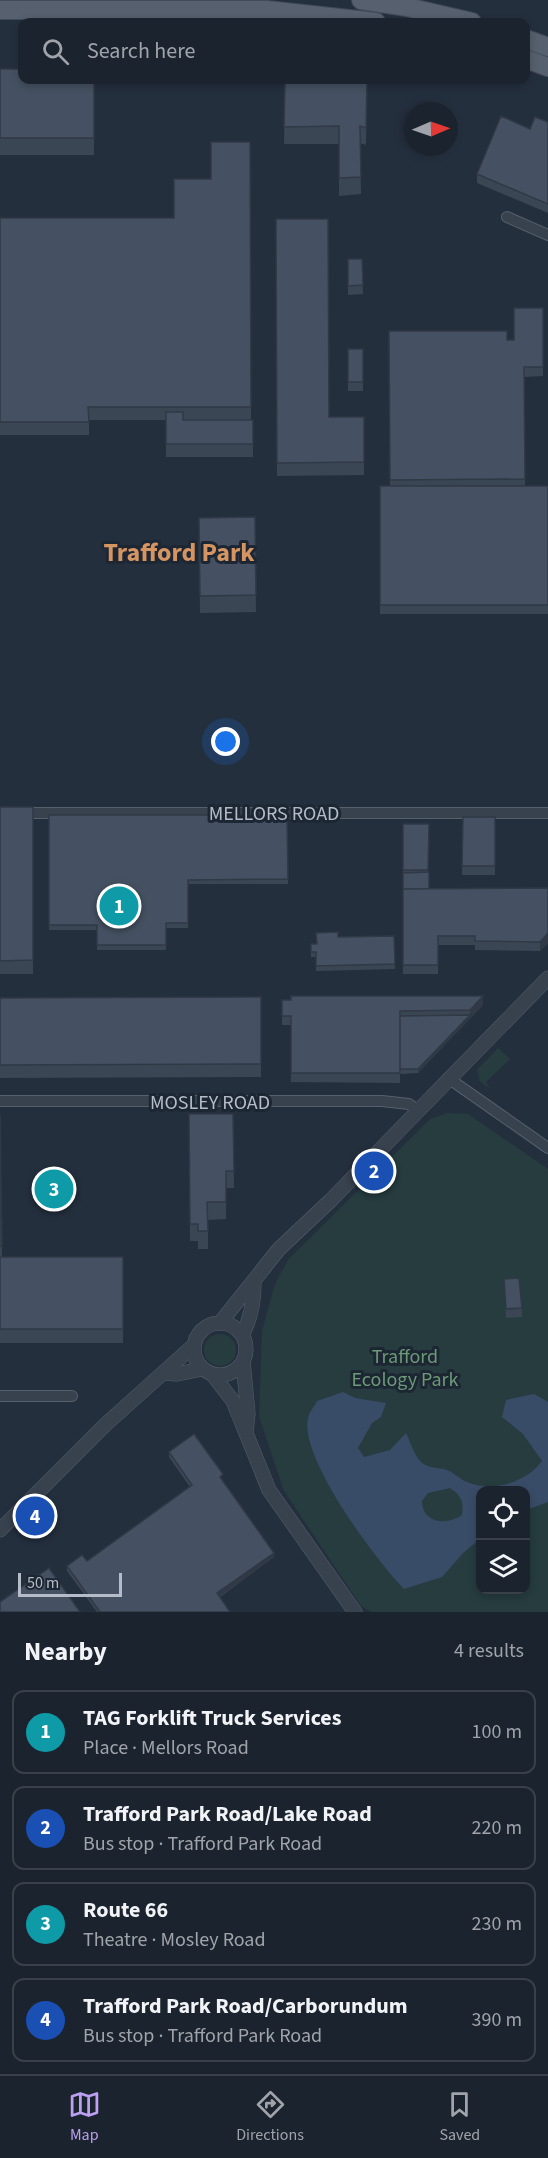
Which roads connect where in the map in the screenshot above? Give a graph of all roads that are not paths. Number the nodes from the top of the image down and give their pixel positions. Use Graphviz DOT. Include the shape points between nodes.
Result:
graph roads {
  1 [pos="361,0"];
  2 [pos="0,10"];
  3 [pos="340,18"];
  4 [pos="455,18"];
  5 [pos="530,41"];
  6 [pos="548,46"];
  7 [pos="530,61"];
  8 [pos="548,67"];
  9 [pos="507,217"];
  10 [pos="548,235"];
  11 [pos="0,813"];
  12 [pos="548,813"];
  13 [pos="548,978"];
  14 [pos="448,1078"];
  15 [pos="0,1101"];
  16 [pos="417,1110"];
  17 [pos="548,1148"];
  18 [pos="254,1283"];
  19 [pos="220,1323"];
  20 [pos="242,1335"];
  21 [pos="194,1346"];
  22 [pos="243,1361"];
  23 [pos="207,1372"];
  24 [pos="165,1373"];
  25 [pos="0,1396"];
  26 [pos="72,1396"];
  27 [pos="246,1432"];
  28 [pos="0,1530"];
  29 [pos="355,1612"];
  1 -- 4 [label="main road"];
  2 -- 3 [label="main road" via="267,10"];
  5 -- 6 [label="main road"];
  7 -- 8 [label="main road"];
  9 -- 10 [label="street"];
  11 -- 12 [label="street, MELLORS ROAD"];
  13 -- 14 [label="street"];
  14 -- 16 [label="street"];
  14 -- 17 [label="street"];
  15 -- 16 [label="street, MOSLEY ROAD" via="401,1102"];
  16 -- 18 [label="street" via="279,1249"];
  18 -- 19 [label="street"];
  18 -- 20 [label="street" via="248,1325"];
  19 -- 20 [label="street"];
  19 -- 21 [label="street" via="199,1332"];
  20 -- 22 [label="street" via="246,1348"];
  21 -- 23 [label="street" via="196,1362"];
  21 -- 24 [label="street"];
  22 -- 23 [label="street" via="230,1374"];
  22 -- 27 [label="street"];
  23 -- 24 [label="street"];
  23 -- 27 [label="street" via="233,1401"];
  24 -- 28 [label="street" via="105,1425"];
  25 -- 26 [label="street"];
  27 -- 29 [label="street" via="269,1490"];
}
